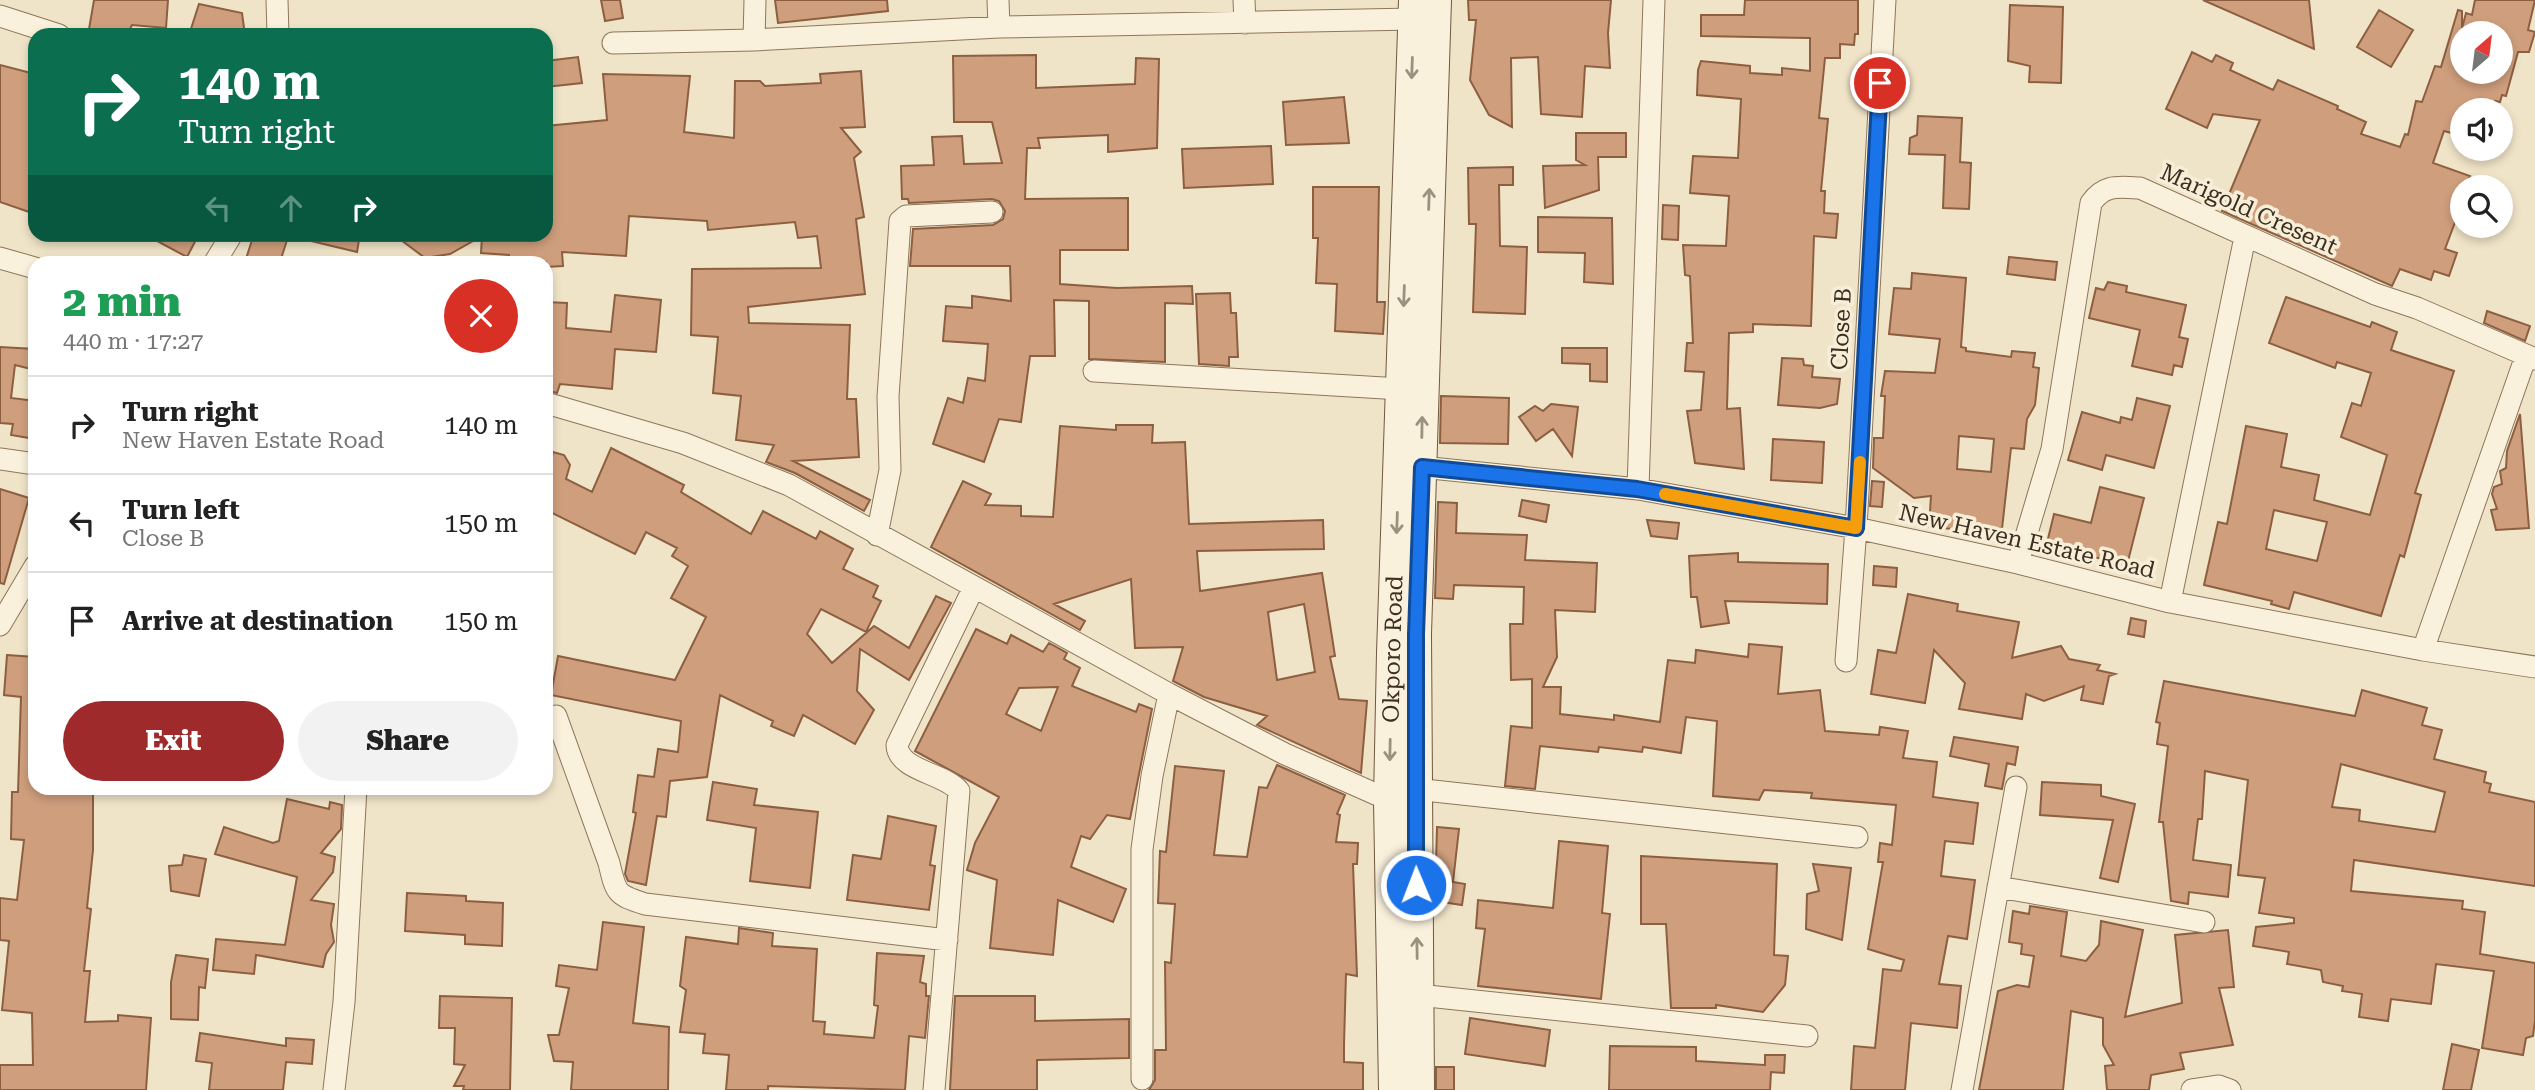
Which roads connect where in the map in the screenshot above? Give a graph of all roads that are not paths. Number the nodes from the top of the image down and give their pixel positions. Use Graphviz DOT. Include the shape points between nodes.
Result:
graph roads {
  1 [pos="277,0"];
  2 [pos="755,0"];
  3 [pos="998,0"];
  4 [pos="1244,0"];
  5 [pos="1436,0"];
  6 [pos="1654,0"];
  7 [pos="1885,0"];
  8 [pos="1414,10"];
  9 [pos="0,16"];
  10 [pos="1245,23"];
  11 [pos="999,27"];
  12 [pos="37,28"];
  13 [pos="278,28"];
  14 [pos="754,40"];
  15 [pos="613,43"];
  16 [pos="992,212"];
  17 [pos="2245,237"];
  18 [pos="0,258"];
  19 [pos="28,266"];
  20 [pos="2530,357"];
  21 [pos="1094,371"];
  22 [pos="1401,389"];
  23 [pos="553,405"];
  24 [pos="0,459"];
  25 [pos="28,463"];
  26 [pos="1422,467"];
  27 [pos="1637,489"];
  28 [pos="1856,528"];
  29 [pos="877,535"];
  30 [pos="2018,564"];
  31 [pos="28,578"];
  32 [pos="973,589"];
  33 [pos="2170,602"];
  34 [pos="0,625"];
  35 [pos="2423,650"];
  36 [pos="1846,661"];
  37 [pos="2535,667"];
  38 [pos="1168,694"];
  39 [pos="556,716"];
  40 [pos="2016,787"];
  41 [pos="1402,794"];
  42 [pos="356,795"];
  43 [pos="1857,837"];
  44 [pos="1998,887"];
  45 [pos="2204,922"];
  46 [pos="947,940"];
  47 [pos="1418,995"];
  48 [pos="1807,1036"];
  49 [pos="1142,1079"];
  50 [pos="334,1090"];
  51 [pos="934,1090"];
  52 [pos="1394,1090"];
  53 [pos="1419,1090"];
  54 [pos="1962,1090"];
  55 [pos="2192,1090"];
  56 [pos="2231,1090"];
  1 -- 13 [label="street"];
  2 -- 14 [label="street"];
  3 -- 11 [label="street"];
  4 -- 10 [label="street"];
  26 -- 5 [label="main road, Okporo Road, one-way"];
  6 -- 27 [label="street"];
  7 -- 28 [label="street, Close B"];
  8 -- 10 [label="street"];
  8 -- 22 [label="main road, Okporo Road, one-way"];
  9 -- 12 [label="street"];
  10 -- 11 [label="street"];
  11 -- 14 [label="street"];
  14 -- 15 [label="street"];
  16 -- 29 [label="street" via="900,220 888,397 890,470"];
  17 -- 20 [label="street, Marigold Cresent"];
  17 -- 30 [label="street, Marigold Cresent" via="2140,188 2099,191 2091,204 2052,449"];
  17 -- 33 [label="street"];
  18 -- 19 [label="street"];
  20 -- 35 [label="street"];
  21 -- 22 [label="street"];
  22 -- 41 [label="main road, Okporo Road, one-way"];
  23 -- 29 [label="street" via="740,463"];
  24 -- 25 [label="street"];
  26 -- 27 [label="street, New Haven Estate Road"];
  26 -- 41 [label="main road, Okporo Road" via="1416,634"];
  27 -- 28 [label="street, New Haven Estate Road"];
  28 -- 30 [label="street, New Haven Estate Road"];
  28 -- 36 [label="street, Close B"];
  29 -- 32 [label="street"];
  30 -- 33 [label="street, New Haven Estate Road"];
  31 -- 34 [label="street"];
  32 -- 38 [label="street"];
  32 -- 46 [label="street" via="897,745 905,761 959,791"];
  33 -- 35 [label="street, New Haven Estate Road"];
  35 -- 37 [label="street, New Haven Estate Road"];
  38 -- 41 [label="street" via="1285,754"];
  38 -- 49 [label="street" via="1142,849"];
  39 -- 46 [label="street" via="614,887 622,897 645,904"];
  40 -- 44 [label="street"];
  41 -- 43 [label="street"];
  47 -- 41 [label="main road, Okporo Road, one-way"];
  41 -- 52 [label="main road, Okporo Road"];
  42 -- 50 [label="street" via="344,1002"];
  44 -- 45 [label="street"];
  44 -- 54 [label="street"];
  46 -- 51 [label="street"];
  47 -- 48 [label="street"];
  47 -- 53 [label="main road, Okporo Road"];
  55 -- 56 [label="street" via="2219,1086"];
}
